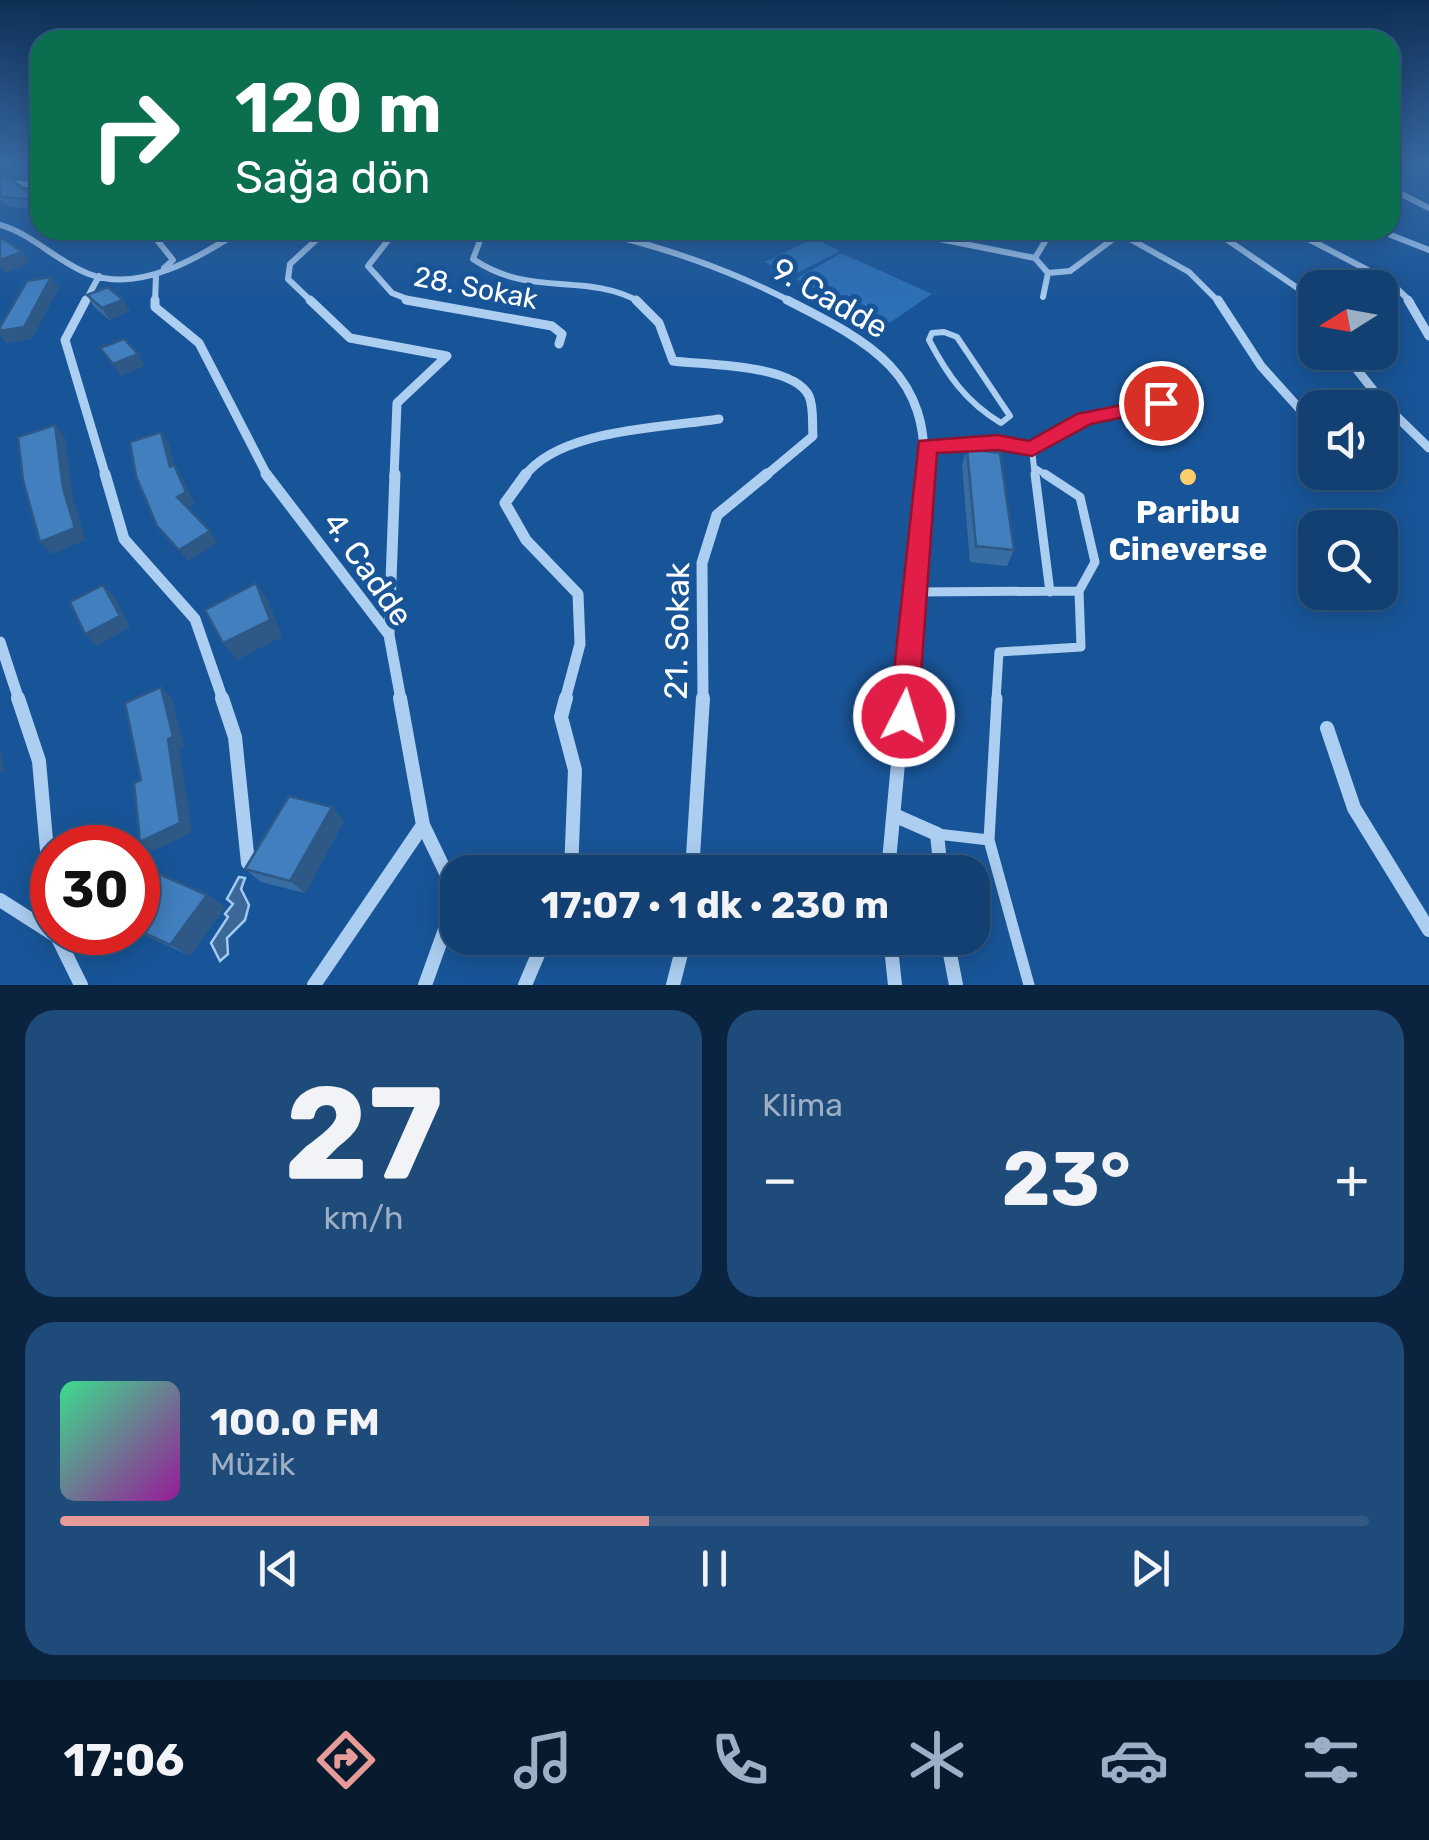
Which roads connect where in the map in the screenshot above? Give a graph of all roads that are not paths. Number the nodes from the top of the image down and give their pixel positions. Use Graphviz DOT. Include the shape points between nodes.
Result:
graph roads {
  1 [pos="0,225"];
  2 [pos="30,237"];
  3 [pos="1400,239"];
  4 [pos="36,240"];
  5 [pos="157,240"];
  6 [pos="227,240"];
  7 [pos="316,240"];
  8 [pos="388,240"];
  9 [pos="480,240"];
  10 [pos="634,240"];
  11 [pos="944,240"];
  12 [pos="1046,240"];
  13 [pos="1112,240"];
  14 [pos="1136,240"];
  15 [pos="1228,240"];
  16 [pos="1310,240"];
  17 [pos="1429,250"];
  18 [pos="1035,258"];
  19 [pos="1048,273"];
  20 [pos="99,276"];
  21 [pos="156,276"];
  22 [pos="1298,288"];
  23 [pos="1043,296"];
  24 [pos="1429,336"];
  25 [pos="559,344"];
  26 [pos="1357,370"];
  27 [pos="1161,403"];
  28 [pos="1298,407"];
  29 [pos="719,419"];
  30 [pos="1001,423"];
  31 [pos="998,442"];
  32 [pos="926,446"];
  33 [pos="1429,448"];
  34 [pos="1032,449"];
  35 [pos="1034,467"];
  36 [pos="916,592"];
  37 [pos="1050,592"];
  38 [pos="1079,592"];
  39 [pos="388,635"];
  40 [pos="0,642"];
  41 [pos="1327,728"];
  42 [pos="894,815"];
  43 [pos="45,825"];
  44 [pos="423,825"];
  45 [pos="937,834"];
  46 [pos="989,840"];
  47 [pos="572,855"];
  48 [pos="693,855"];
  49 [pos="890,855"];
  50 [pos="939,855"];
  51 [pos="248,863"];
  52 [pos="0,900"];
  53 [pos="30,919"];
  54 [pos="1429,930"];
  55 [pos="66,955"];
  56 [pos="538,955"];
  57 [pos="681,955"];
  58 [pos="892,955"];
  59 [pos="950,955"];
  60 [pos="82,985"];
  61 [pos="314,985"];
  62 [pos="424,985"];
  63 [pos="525,985"];
  64 [pos="673,985"];
  65 [pos="895,985"];
  66 [pos="956,985"];
  67 [pos="1029,985"];
  1 -- 2 [label="street"];
  3 -- 17 [label="street"];
  4 -- 20 [label="street"];
  5 -- 21 [label="street" via="174,260"];
  6 -- 21 [label="street"];
  7 -- 39 [label="street" via="290,264 288,279 350,338 448,356 441,370 405,389 397,404"];
  8 -- 25 [label="street, 28. Sokak" via="368,266 392,294 552,326 562,334"];
  9 -- 48 [label="street, 21. Sokak" via="472,260 489,276 612,289 643,300 668,337 673,361 779,374 803,386 810,398 812,436 718,515 702,563 705,674"];
  10 -- 32 [label="street, 9. Cadde" via="728,268 848,331 888,360 912,393"];
  11 -- 18 [label="street"];
  12 -- 18 [label="street"];
  13 -- 19 [label="street" via="1070,271"];
  14 -- 28 [label="street" via="1214,294 1261,366"];
  15 -- 22 [label="street"];
  16 -- 24 [label="street" via="1389,281 1411,302"];
  18 -- 19 [label="street"];
  19 -- 23 [label="street"];
  20 -- 21 [label="street"];
  20 -- 51 [label="street" via="64,340 124,539 195,619 235,737"];
  21 -- 39 [label="street, 4. Cadde" via="155,306 199,343 261,468"];
  26 -- 33 [label="street"];
  27 -- 34 [label="lane" via="1084,419"];
  29 -- 47 [label="street" via="570,443 533,464 505,503 526,540 578,594 580,644 561,717 575,770"];
  30 -- 30 [label="lane" via="968,404 929,340 932,333 957,336 1010,416"];
  30 -- 31 [label="lane"];
  31 -- 32 [label="lane"];
  31 -- 34 [label="lane"];
  32 -- 36 [label="street, 9. Cadde"];
  34 -- 35 [label="lane"];
  35 -- 37 [label="lane"];
  35 -- 38 [label="lane" via="1080,497 1094,562"];
  36 -- 37 [label="lane"];
  36 -- 42 [label="street, 9. Cadde"];
  37 -- 38 [label="lane"];
  38 -- 46 [label="lane" via="1081,647 999,652"];
  39 -- 44 [label="street, 4. Cadde"];
  40 -- 43 [label="street" via="39,761"];
  41 -- 54 [label="street" via="1333,765 1357,816"];
  42 -- 45 [label="street"];
  42 -- 49 [label="street, 9. Cadde"];
  44 -- 61 [label="street"];
  44 -- 62 [label="street, 4. Cadde" via="458,896"];
  45 -- 46 [label="lane"];
  45 -- 50 [label="street"];
  46 -- 67 [label="lane"];
  52 -- 53 [label="street"];
  55 -- 60 [label="street"];
  56 -- 63 [label="street"];
  57 -- 64 [label="street"];
  58 -- 65 [label="street"];
  59 -- 66 [label="street"];
}
